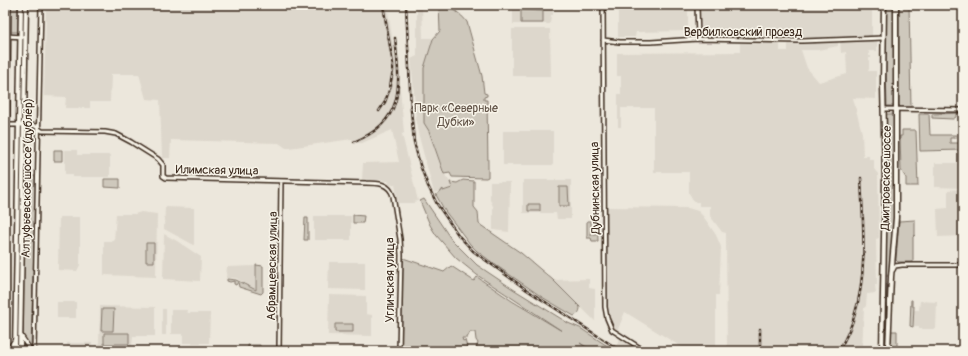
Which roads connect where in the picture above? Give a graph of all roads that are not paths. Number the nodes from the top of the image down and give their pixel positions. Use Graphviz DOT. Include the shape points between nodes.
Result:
graph roads {
  1 [pos="8,5"];
  2 [pos="21,5"];
  3 [pos="26,5"];
  4 [pos="40,5"];
  5 [pos="603,5"];
  6 [pos="697,5"];
  7 [pos="884,5"];
  8 [pos="896,5"];
  9 [pos="7,36"];
  10 [pos="23,37"];
  11 [pos="884,38"];
  12 [pos="698,39"];
  13 [pos="603,40"];
  14 [pos="884,109"];
  15 [pos="897,110"];
  16 [pos="963,110"];
  17 [pos="6,125"];
  18 [pos="22,125"];
  19 [pos="38,128"];
  20 [pos="42,131"];
  21 [pos="38,134"];
  22 [pos="281,181"];
  23 [pos="388,187"];
  24 [pos="893,256"];
  25 [pos="902,265"];
  26 [pos="963,265"];
  27 [pos="891,273"];
  28 [pos="883,287"];
  29 [pos="891,287"];
  30 [pos="5,309"];
  31 [pos="21,336"];
  32 [pos="16,339"];
  33 [pos="7,351"];
  34 [pos="15,351"];
  35 [pos="20,351"];
  36 [pos="33,351"];
  37 [pos="279,351"];
  38 [pos="399,351"];
  39 [pos="645,351"];
  40 [pos="882,351"];
  41 [pos="888,351"];
  1 -- 9 [label="main road, Алтуфьевское шоссе (дублёр)"];
  2 -- 10 [label="main road"];
  3 -- 10 [label="main road"];
  4 -- 19 [label="street, Алтуфьевское шоссе (дублёр)"];
  5 -- 13 [label="street, Дубнинская улица"];
  6 -- 12 [label="street"];
  7 -- 11 [label="main road, Дмитровское шоссе"];
  8 -- 15 [label="main road, Дмитровское шоссе"];
  9 -- 10 [label="street"];
  9 -- 17 [label="main road, Алтуфьевское шоссе (дублёр)"];
  10 -- 18 [label="main road"];
  11 -- 12 [label="street, Вербилковский проезд" via="802,41"];
  11 -- 14 [label="main road, Дмитровское шоссе"];
  12 -- 13 [label="street, Вербилковский проезд" via="651,42"];
  13 -- 39 [label="street, Дубнинская улица" via="607,318 612,330"];
  14 -- 15 [label="street"];
  14 -- 28 [label="main road, Дмитровское шоссе" via="886,180"];
  15 -- 16 [label="street"];
  15 -- 24 [label="main road, Дмитровское шоссе"];
  17 -- 18 [label="street"];
  17 -- 30 [label="main road, Алтуфьевское шоссе (дублёр)"];
  18 -- 19 [label="street"];
  18 -- 31 [label="main road"];
  18 -- 32 [label="main road"];
  19 -- 20 [label="street"];
  19 -- 21 [label="street, Алтуфьевское шоссе (дублёр)"];
  20 -- 21 [label="street"];
  20 -- 22 [label="street, Илимская улица" via="116,134 158,159 163,165 166,178"];
  21 -- 36 [label="street, Алтуфьевское шоссе (дублёр)"];
  22 -- 23 [label="street, Илимская улица" via="377,183"];
  22 -- 37 [label="street, Абрамцевская улица"];
  23 -- 38 [label="street, Угличская улица" via="392,196 401,247"];
  24 -- 25 [label="street" via="896,264"];
  24 -- 27 [label="main road, Дмитровское шоссе"];
  25 -- 26 [label="street"];
  25 -- 27 [label="street" via="894,267"];
  27 -- 29 [label="main road, Дмитровское шоссе"];
  28 -- 29 [label="street" via="888,283"];
  28 -- 40 [label="main road, Дмитровское шоссе"];
  29 -- 41 [label="main road, Дмитровское шоссе"];
  31 -- 35 [label="main road"];
  31 -- 36 [label="main road"];
  32 -- 33 [label="main road"];
  32 -- 34 [label="main road"];
}
